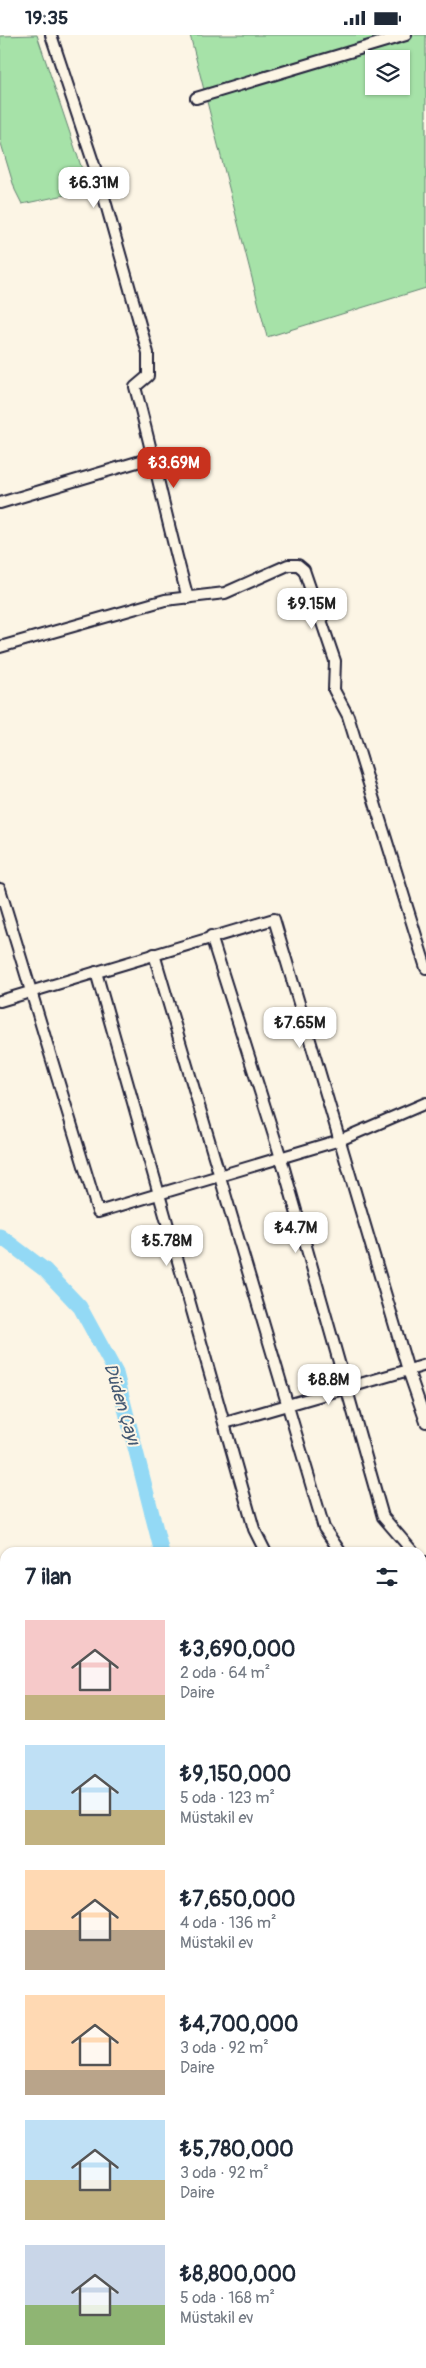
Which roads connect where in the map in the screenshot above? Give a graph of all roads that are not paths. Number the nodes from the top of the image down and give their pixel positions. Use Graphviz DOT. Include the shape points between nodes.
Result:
graph roads {
  1 [pos="51,35"];
  2 [pos="406,35"];
  3 [pos="196,98"];
  4 [pos="154,457"];
  5 [pos="0,503"];
  6 [pos="188,598"];
  7 [pos="0,647"];
  8 [pos="0,889"];
  9 [pos="211,936"];
  10 [pos="154,954"];
  11 [pos="426,968"];
  12 [pos="96,971"];
  13 [pos="31,991"];
  14 [pos="0,1001"];
  15 [pos="426,1103"];
  16 [pos="340,1140"];
  17 [pos="282,1158"];
  18 [pos="220,1176"];
  19 [pos="159,1193"];
  20 [pos="426,1365"];
  21 [pos="408,1370"];
  22 [pos="348,1387"];
  23 [pos="287,1405"];
  24 [pos="426,1422"];
  25 [pos="225,1423"];
  26 [pos="263,1547"];
  27 [pos="337,1547"];
  28 [pos="409,1547"];
  1 -- 4 [label="street" via="100,183 148,353 148,376 135,387"];
  2 -- 3 [label="street"];
  4 -- 5 [label="street"];
  4 -- 6 [label="street"];
  6 -- 7 [label="street" via="165,599"];
  6 -- 11 [label="street" via="225,593 288,565 298,565 304,570 335,661 334,689 348,716"];
  8 -- 13 [label="street"];
  9 -- 10 [label="street"];
  9 -- 16 [label="street" via="274,919"];
  9 -- 17 [label="street"];
  10 -- 12 [label="street"];
  10 -- 18 [label="street"];
  12 -- 13 [label="street"];
  12 -- 19 [label="street"];
  13 -- 14 [label="street"];
  13 -- 19 [label="street" via="98,1212"];
  15 -- 16 [label="street"];
  16 -- 17 [label="street"];
  16 -- 21 [label="street"];
  17 -- 18 [label="street"];
  17 -- 22 [label="street"];
  18 -- 19 [label="street"];
  18 -- 23 [label="street"];
  19 -- 25 [label="street"];
  20 -- 21 [label="street"];
  21 -- 22 [label="street"];
  21 -- 24 [label="street"];
  22 -- 23 [label="street"];
  22 -- 28 [label="street" via="383,1517"];
  23 -- 25 [label="street"];
  23 -- 27 [label="street" via="324,1528"];
  25 -- 26 [label="street" via="254,1529"];
}
